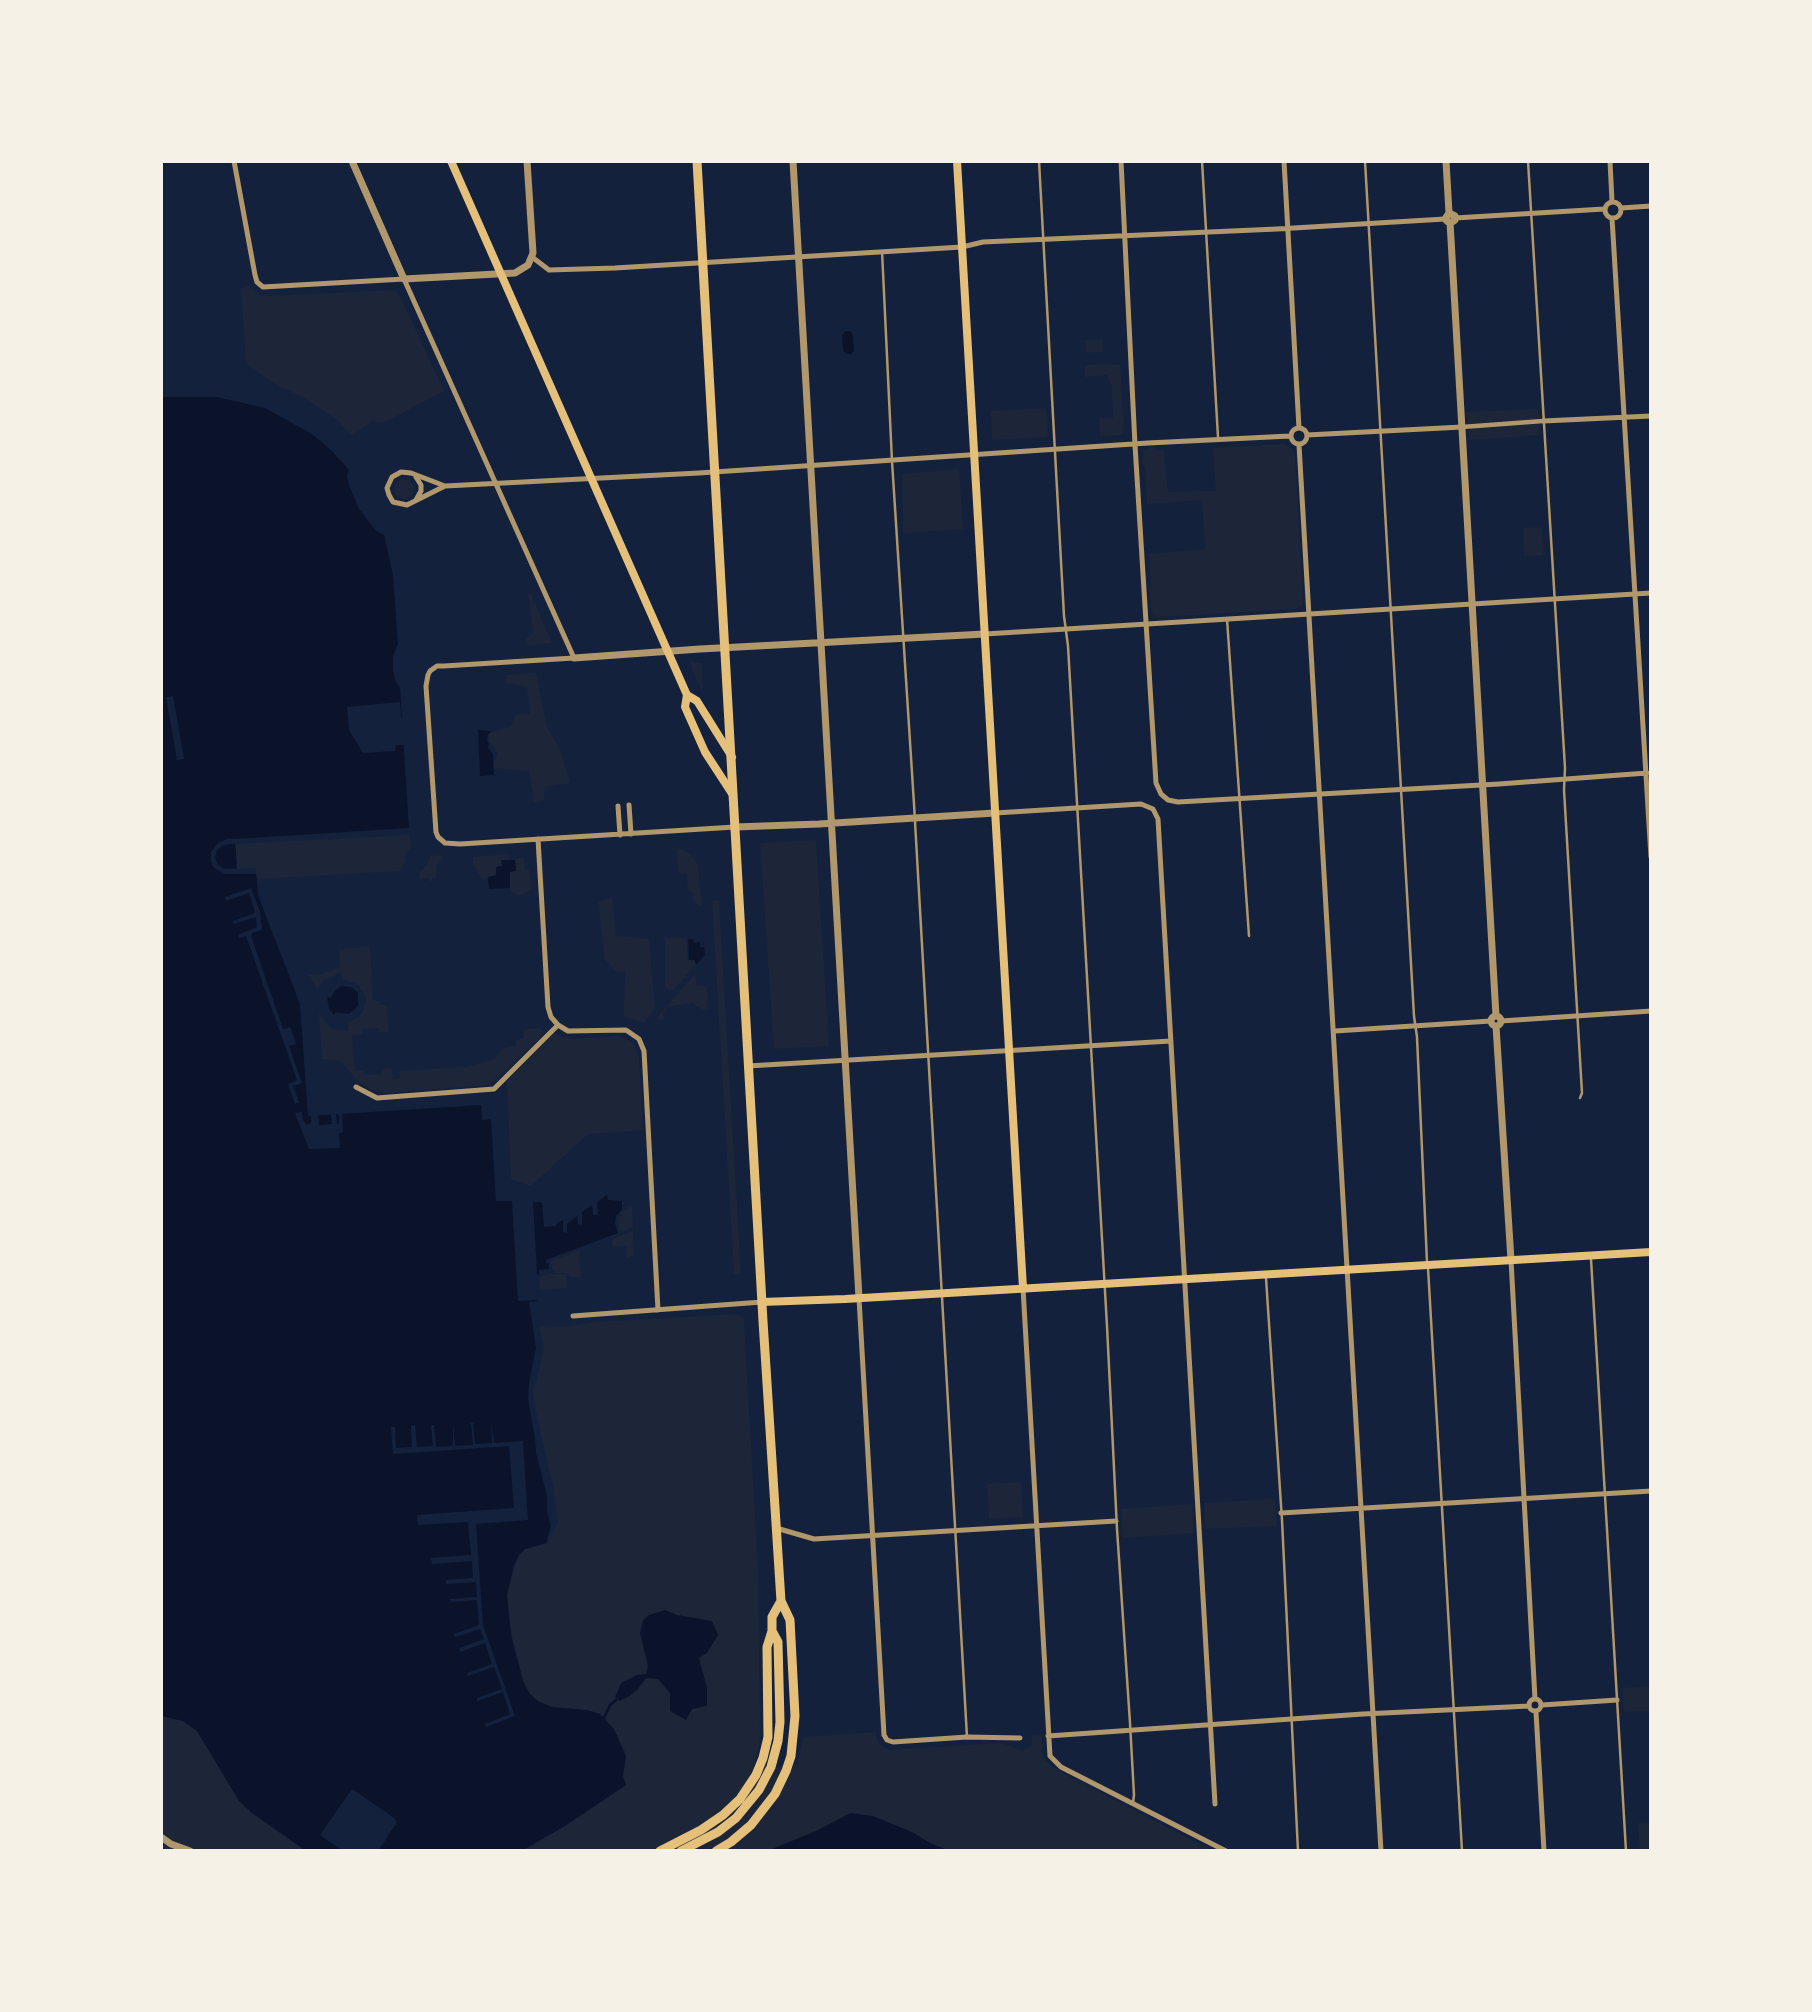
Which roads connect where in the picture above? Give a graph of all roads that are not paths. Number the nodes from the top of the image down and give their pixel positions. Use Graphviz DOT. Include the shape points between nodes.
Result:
graph roads {
  1 [pos="234,161"];
  2 [pos="352,161"];
  3 [pos="451,161"];
  4 [pos="527,161"];
  5 [pos="697,161"];
  6 [pos="793,161"];
  7 [pos="957,161"];
  8 [pos="1040,161"];
  9 [pos="1121,161"];
  10 [pos="1202,161"];
  11 [pos="1284,161"];
  12 [pos="1365,161"];
  13 [pos="1446,161"];
  14 [pos="1528,161"];
  15 [pos="1610,161"];
  16 [pos="1612,201"];
  17 [pos="1651,206"];
  18 [pos="1621,208"];
  19 [pos="1604,209"];
  20 [pos="1531,213"];
  21 [pos="1450,218"];
  22 [pos="1612,218"];
  23 [pos="1368,223"];
  24 [pos="1288,228"];
  25 [pos="1205,232"];
  26 [pos="1125,235"];
  27 [pos="1044,241"];
  28 [pos="962,247"];
  29 [pos="882,251"];
  30 [pos="532,257"];
  31 [pos="799,257"];
  32 [pos="703,262"];
  33 [pos="501,274"];
  34 [pos="404,279"];
  35 [pos="1651,415"];
  36 [pos="1625,416"];
  37 [pos="1543,421"];
  38 [pos="1462,427"];
  39 [pos="1299,428"];
  40 [pos="1381,431"];
  41 [pos="1307,435"];
  42 [pos="1290,436"];
  43 [pos="1218,439"];
  44 [pos="1135,445"];
  45 [pos="1299,445"];
  46 [pos="1056,450"];
  47 [pos="974,455"];
  48 [pos="892,461"];
  49 [pos="811,465"];
  50 [pos="715,472"];
  51 [pos="411,473"];
  52 [pos="590,477"];
  53 [pos="496,483"];
  54 [pos="445,486"];
  55 [pos="411,504"];
  56 [pos="1651,593"];
  57 [pos="1636,594"];
  58 [pos="1554,600"];
  59 [pos="1472,604"];
  60 [pos="1391,609"];
  61 [pos="1310,614"];
  62 [pos="1227,619"];
  63 [pos="1147,624"];
  64 [pos="1066,630"];
  65 [pos="985,634"];
  66 [pos="904,638"];
  67 [pos="821,643"];
  68 [pos="726,648"];
  69 [pos="668,651"];
  70 [pos="575,658"];
  71 [pos="687,695"];
  72 [pos="732,757"];
  73 [pos="1647,773"];
  74 [pos="1564,780"];
  75 [pos="1483,785"];
  76 [pos="1401,789"];
  77 [pos="1320,793"];
  78 [pos="733,794"];
  79 [pos="1240,799"];
  80 [pos="629,805"];
  81 [pos="618,806"];
  82 [pos="1077,808"];
  83 [pos="995,813"];
  84 [pos="914,818"];
  85 [pos="832,823"];
  86 [pos="735,827"];
  87 [pos="631,834"];
  88 [pos="620,835"];
  89 [pos="538,839"];
  90 [pos="1651,857"];
  91 [pos="1249,936"];
  92 [pos="1651,1011"];
  93 [pos="1577,1015"];
  94 [pos="1496,1021"];
  95 [pos="558,1025"];
  96 [pos="1416,1025"];
  97 [pos="1335,1031"];
  98 [pos="1171,1041"];
  99 [pos="1090,1045"];
  100 [pos="1009,1050"];
  101 [pos="928,1056"];
  102 [pos="845,1059"];
  103 [pos="748,1066"];
  104 [pos="356,1087"];
  105 [pos="1580,1098"];
  106 [pos="1651,1252"];
  107 [pos="1591,1256"];
  108 [pos="1511,1260"];
  109 [pos="1427,1265"];
  110 [pos="1348,1269"];
  111 [pos="1266,1274"];
  112 [pos="1185,1279"];
  113 [pos="1104,1284"];
  114 [pos="1023,1288"];
  115 [pos="942,1293"];
  116 [pos="859,1298"];
  117 [pos="762,1302"];
  118 [pos="658,1310"];
  119 [pos="573,1316"];
  120 [pos="1651,1491"];
  121 [pos="1605,1492"];
  122 [pos="1524,1497"];
  123 [pos="1443,1502"];
  124 [pos="1362,1508"];
  125 [pos="1281,1513"];
  126 [pos="1116,1521"];
  127 [pos="1036,1526"];
  128 [pos="776,1528"];
  129 [pos="956,1531"];
  130 [pos="873,1535"];
  131 [pos="781,1601"];
  132 [pos="772,1631"];
  133 [pos="1535,1699"];
  134 [pos="1617,1700"];
  135 [pos="1542,1705"];
  136 [pos="1529,1706"];
  137 [pos="1454,1710"];
  138 [pos="1536,1712"];
  139 [pos="1374,1714"];
  140 [pos="1292,1719"];
  141 [pos="1211,1726"];
  142 [pos="1131,1730"];
  143 [pos="1048,1736"];
  144 [pos="967,1737"];
  145 [pos="1020,1738"];
  146 [pos="1133,1802"];
  147 [pos="1215,1804"];
  148 [pos="161,1837"];
  149 [pos="190,1851"];
  150 [pos="660,1851"];
  151 [pos="681,1851"];
  152 [pos="716,1851"];
  153 [pos="1226,1851"];
  154 [pos="1298,1851"];
  155 [pos="1381,1851"];
  156 [pos="1462,1851"];
  157 [pos="1544,1851"];
  158 [pos="1626,1851"];
  1 -- 34 [label="street" via="257,282 262,287"];
  2 -- 34 [label="street"];
  3 -- 33 [label="main road"];
  4 -- 30 [label="street"];
  5 -- 32 [label="highway"];
  6 -- 31 [label="street"];
  7 -- 28 [label="main road"];
  8 -- 27 [label="lane"];
  9 -- 26 [label="street"];
  10 -- 25 [label="lane"];
  11 -- 24 [label="street"];
  12 -- 23 [label="lane"];
  13 -- 21 [label="street"];
  14 -- 20 [label="lane"];
  15 -- 16 [label="street"];
  16 -- 18 [label="street"];
  16 -- 19 [label="street"];
  17 -- 18 [label="street"];
  18 -- 22 [label="street"];
  19 -- 20 [label="street"];
  19 -- 22 [label="street"];
  20 -- 21 [label="street"];
  20 -- 37 [label="lane"];
  21 -- 23 [label="street"];
  21 -- 38 [label="street"];
  22 -- 36 [label="street"];
  23 -- 24 [label="street"];
  23 -- 40 [label="lane"];
  24 -- 25 [label="street"];
  24 -- 39 [label="street"];
  25 -- 26 [label="street"];
  25 -- 43 [label="lane"];
  26 -- 27 [label="street"];
  26 -- 44 [label="street"];
  27 -- 28 [label="street"];
  27 -- 46 [label="lane"];
  28 -- 29 [label="street"];
  28 -- 47 [label="main road"];
  29 -- 31 [label="street"];
  29 -- 48 [label="lane"];
  30 -- 32 [label="street" via="552,270"];
  30 -- 33 [label="street" via="515,273"];
  31 -- 32 [label="street"];
  31 -- 49 [label="street"];
  32 -- 50 [label="highway"];
  33 -- 34 [label="street"];
  33 -- 52 [label="main road"];
  34 -- 53 [label="street"];
  35 -- 36 [label="street"];
  36 -- 37 [label="street"];
  36 -- 57 [label="street"];
  37 -- 38 [label="street"];
  37 -- 58 [label="lane"];
  38 -- 40 [label="street"];
  38 -- 59 [label="street"];
  39 -- 41 [label="street"];
  39 -- 42 [label="street"];
  40 -- 41 [label="street"];
  40 -- 60 [label="lane"];
  41 -- 45 [label="street"];
  42 -- 43 [label="street"];
  42 -- 45 [label="street"];
  43 -- 44 [label="street"];
  44 -- 46 [label="street"];
  44 -- 63 [label="street"];
  45 -- 61 [label="street"];
  46 -- 47 [label="street"];
  46 -- 64 [label="lane"];
  47 -- 48 [label="street"];
  47 -- 65 [label="main road"];
  48 -- 49 [label="street"];
  48 -- 66 [label="lane"];
  49 -- 50 [label="street"];
  49 -- 67 [label="street"];
  50 -- 52 [label="street"];
  50 -- 68 [label="highway"];
  51 -- 54 [label="street"];
  51 -- 55 [label="street" via="419,480 421,491"];
  51 -- 55 [label="street" via="394,475 387,488 393,502"];
  52 -- 53 [label="street"];
  52 -- 69 [label="main road"];
  53 -- 54 [label="street"];
  53 -- 70 [label="street"];
  54 -- 55 [label="street"];
  56 -- 57 [label="street"];
  57 -- 58 [label="street"];
  57 -- 73 [label="street"];
  58 -- 59 [label="street"];
  58 -- 74 [label="lane"];
  59 -- 60 [label="street"];
  59 -- 75 [label="street"];
  60 -- 61 [label="street"];
  60 -- 76 [label="lane"];
  61 -- 62 [label="street"];
  61 -- 77 [label="street"];
  62 -- 63 [label="street"];
  62 -- 79 [label="lane"];
  63 -- 64 [label="street"];
  63 -- 79 [label="street" via="1159,791 1178,802"];
  64 -- 65 [label="street"];
  64 -- 82 [label="lane"];
  65 -- 66 [label="street"];
  65 -- 83 [label="main road"];
  66 -- 67 [label="street"];
  66 -- 84 [label="lane"];
  67 -- 68 [label="street"];
  67 -- 85 [label="street"];
  68 -- 69 [label="street"];
  68 -- 72 [label="highway"];
  69 -- 70 [label="street"];
  69 -- 71 [label="main road"];
  70 -- 89 [label="street" via="438,666 428,675 439,839 453,844"];
  71 -- 72 [label="main road" via="697,701"];
  71 -- 78 [label="main road" via="685,707 705,752"];
  72 -- 78 [label="highway"];
  73 -- 74 [label="street"];
  73 -- 90 [label="street"];
  74 -- 75 [label="street"];
  74 -- 93 [label="lane"];
  75 -- 76 [label="street"];
  75 -- 94 [label="street"];
  76 -- 77 [label="street"];
  76 -- 96 [label="lane"];
  77 -- 79 [label="street"];
  77 -- 97 [label="street"];
  78 -- 86 [label="highway"];
  79 -- 91 [label="lane"];
  80 -- 87 [label="street"];
  81 -- 88 [label="street"];
  82 -- 83 [label="street"];
  82 -- 98 [label="street" via="1141,804 1153,809 1158,819"];
  82 -- 99 [label="lane"];
  83 -- 84 [label="street"];
  83 -- 100 [label="main road"];
  84 -- 85 [label="street"];
  84 -- 101 [label="lane"];
  85 -- 86 [label="street"];
  85 -- 102 [label="street"];
  86 -- 87 [label="street"];
  86 -- 103 [label="highway"];
  87 -- 88 [label="street"];
  88 -- 89 [label="street"];
  89 -- 95 [label="street" via="548,1007"];
  92 -- 93 [label="street"];
  93 -- 94 [label="street"];
  93 -- 105 [label="lane"];
  94 -- 96 [label="street"];
  94 -- 108 [label="street"];
  95 -- 104 [label="street" via="494,1089 377,1098"];
  95 -- 118 [label="street" via="568,1031 623,1029 639,1039 644,1051"];
  96 -- 97 [label="street"];
  96 -- 109 [label="lane"];
  97 -- 110 [label="street"];
  98 -- 99 [label="street"];
  98 -- 112 [label="street"];
  99 -- 100 [label="street"];
  99 -- 113 [label="lane"];
  100 -- 101 [label="street"];
  100 -- 114 [label="main road"];
  101 -- 102 [label="street"];
  101 -- 115 [label="lane"];
  102 -- 103 [label="street"];
  102 -- 116 [label="street"];
  103 -- 117 [label="highway"];
  106 -- 107 [label="main road"];
  107 -- 108 [label="main road"];
  107 -- 121 [label="lane"];
  108 -- 109 [label="main road"];
  108 -- 122 [label="street"];
  109 -- 110 [label="main road"];
  109 -- 123 [label="lane"];
  110 -- 111 [label="main road"];
  110 -- 124 [label="street"];
  111 -- 112 [label="main road"];
  111 -- 125 [label="lane"];
  112 -- 113 [label="main road"];
  112 -- 141 [label="street"];
  113 -- 114 [label="main road"];
  113 -- 126 [label="lane"];
  114 -- 115 [label="main road"];
  114 -- 127 [label="street"];
  115 -- 116 [label="main road"];
  115 -- 129 [label="lane"];
  116 -- 117 [label="main road"];
  116 -- 130 [label="street"];
  117 -- 118 [label="street"];
  117 -- 128 [label="highway"];
  118 -- 119 [label="street"];
  120 -- 121 [label="street"];
  121 -- 122 [label="street"];
  121 -- 134 [label="lane"];
  122 -- 123 [label="street"];
  122 -- 133 [label="street"];
  123 -- 124 [label="street"];
  123 -- 137 [label="lane"];
  124 -- 125 [label="street"];
  124 -- 139 [label="street"];
  125 -- 140 [label="lane"];
  126 -- 127 [label="street"];
  126 -- 142 [label="lane"];
  127 -- 129 [label="street"];
  127 -- 143 [label="street"];
  128 -- 130 [label="street" via="814,1539"];
  128 -- 131 [label="highway"];
  129 -- 130 [label="street"];
  129 -- 144 [label="lane"];
  130 -- 144 [label="street" via="883,1733 893,1742"];
  131 -- 132 [label="highway" via="772,1617"];
  131 -- 152 [label="highway" via="790,1620 795,1716 788,1765 775,1794 755,1820"];
  132 -- 150 [label="highway" via="767,1647 768,1737 761,1765 744,1794 719,1819"];
  132 -- 151 [label="highway" via="778,1642 779,1735 771,1767 736,1818"];
  133 -- 135 [label="street"];
  133 -- 136 [label="street"];
  134 -- 135 [label="street"];
  134 -- 158 [label="lane"];
  135 -- 138 [label="street"];
  136 -- 137 [label="street"];
  136 -- 138 [label="street"];
  137 -- 139 [label="street"];
  137 -- 156 [label="lane"];
  138 -- 157 [label="street"];
  139 -- 140 [label="street"];
  139 -- 155 [label="street"];
  140 -- 141 [label="street"];
  140 -- 154 [label="lane"];
  141 -- 142 [label="street"];
  141 -- 147 [label="street"];
  142 -- 143 [label="street"];
  142 -- 146 [label="lane"];
  143 -- 146 [label="street" via="1055,1762"];
  144 -- 145 [label="street"];
  146 -- 153 [label="street"];
  148 -- 149 [label="street"];
}
